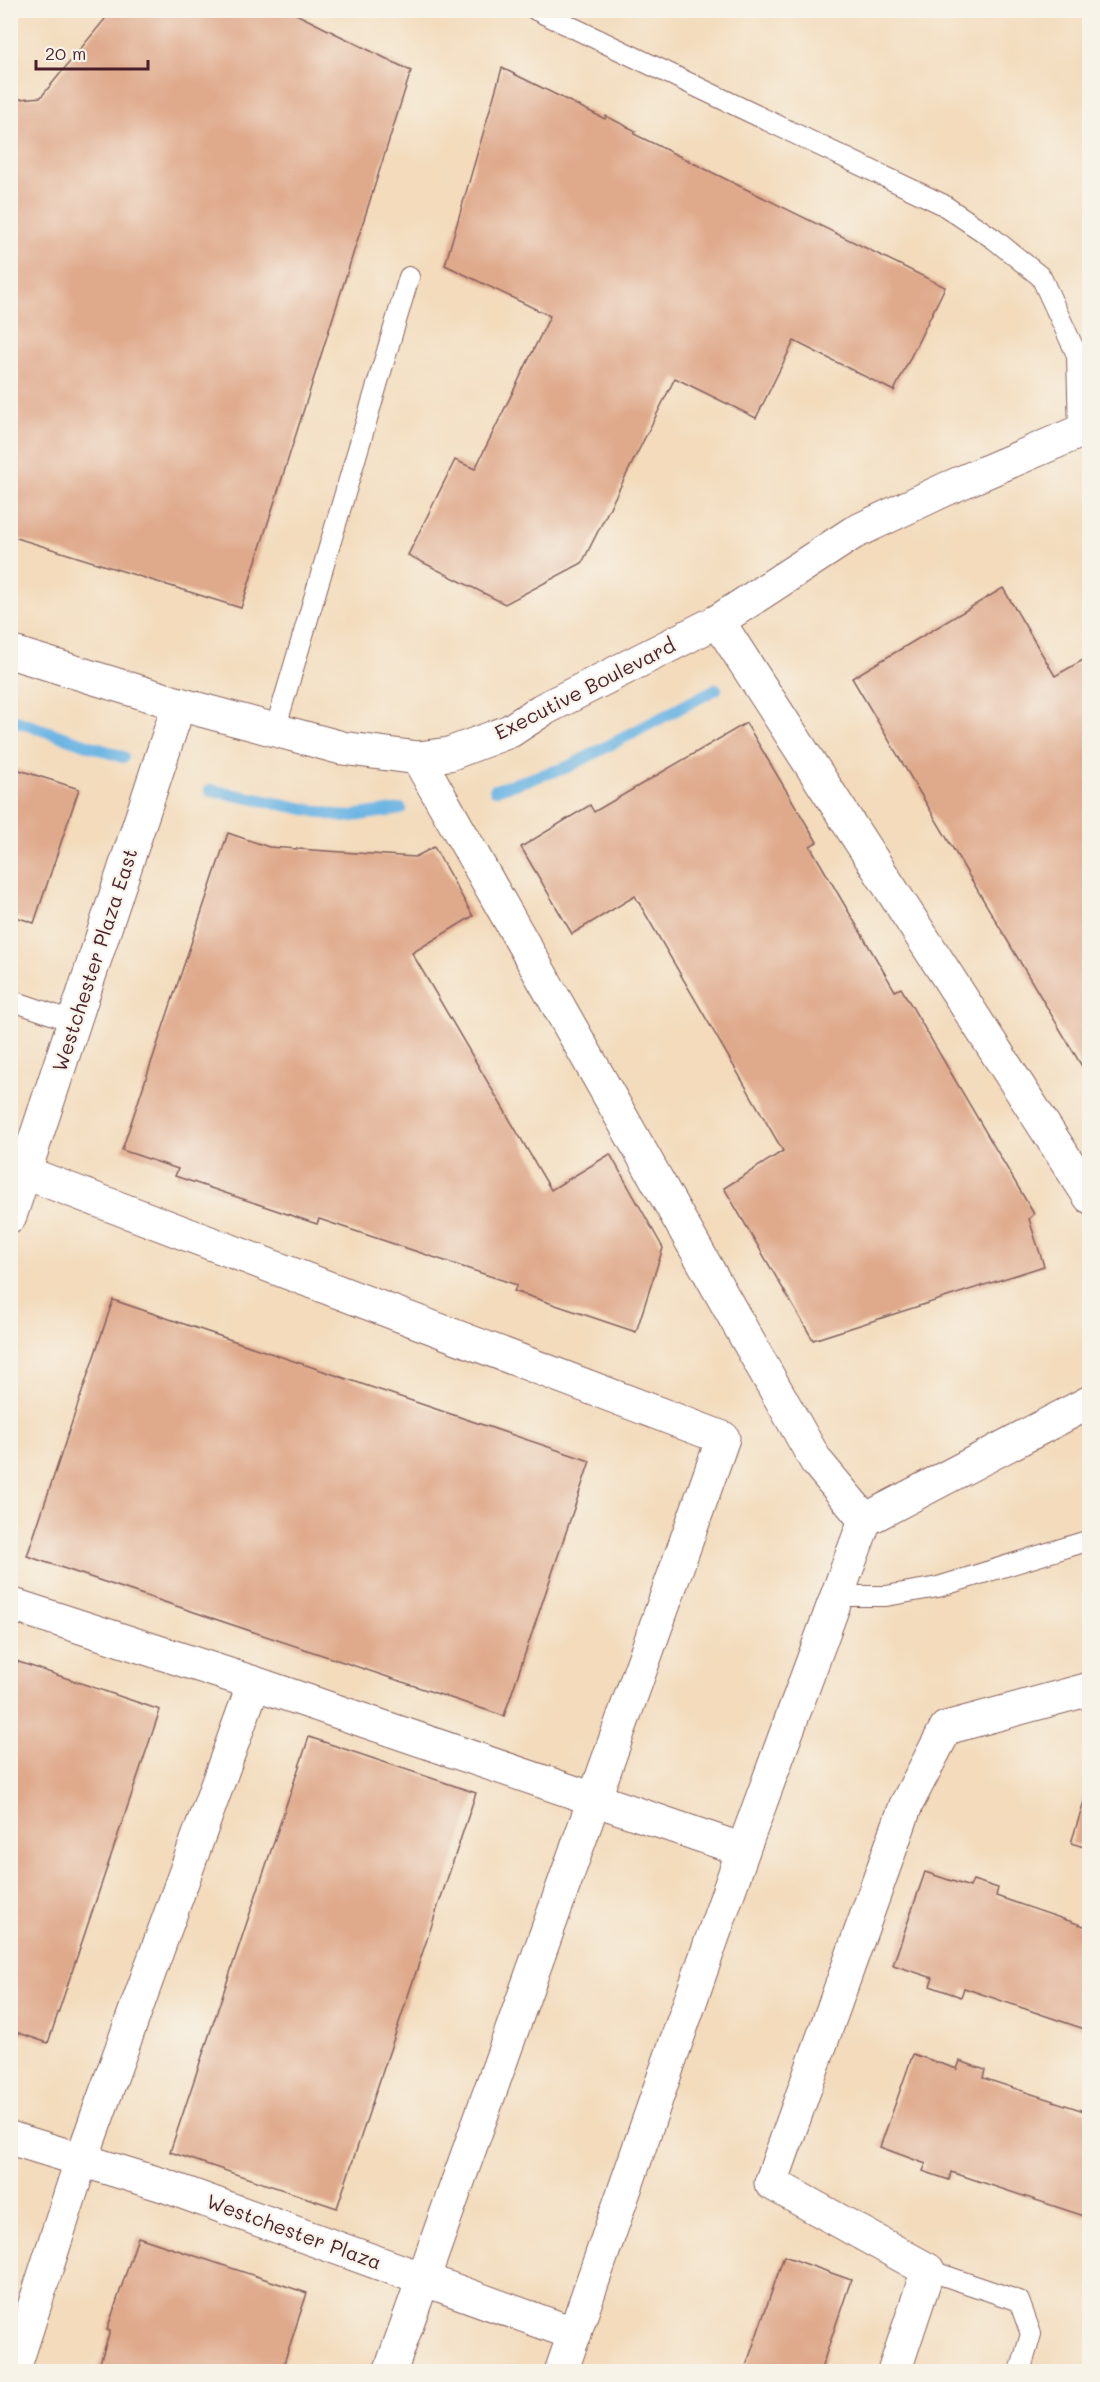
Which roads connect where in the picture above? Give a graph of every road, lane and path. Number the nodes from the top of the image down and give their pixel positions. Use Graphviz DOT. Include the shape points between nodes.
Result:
graph roads {
  1 [pos="536,10"];
  2 [pos="409,278"];
  3 [pos="1084,432"];
  4 [pos="718,621"];
  5 [pos="10,652"];
  6 [pos="178,704"];
  7 [pos="275,730"];
  8 [pos="418,758"];
  9 [pos="10,1000"];
  10 [pos="75,1022"];
  11 [pos="26,1173"];
  12 [pos="1089,1197"];
  13 [pos="10,1216"];
  14 [pos="1089,1402"];
  15 [pos="865,1520"];
  16 [pos="1089,1540"];
  17 [pos="837,1596"];
  18 [pos="10,1604"];
  19 [pos="254,1683"];
  20 [pos="1089,1689"];
  21 [pos="594,1799"];
  22 [pos="742,1850"];
  23 [pos="10,2138"];
  24 [pos="81,2161"];
  25 [pos="928,2270"];
  26 [pos="422,2278"];
  27 [pos="575,2334"];
  28 [pos="13,2372"];
  29 [pos="390,2372"];
  30 [pos="561,2372"];
  31 [pos="894,2372"];
  32 [pos="1020,2372"];
  1 -- 3 [label="lane" via="942,204 994,240 1041,277 1077,355"];
  2 -- 7 [label="lane"];
  3 -- 4 [label="street, Executive Boulevard" via="946,489 853,533"];
  4 -- 8 [label="street, Executive Boulevard" via="542,710 510,731 449,754"];
  4 -- 12 [label="street"];
  5 -- 6 [label="street, Executive Boulevard"];
  6 -- 7 [label="street, Executive Boulevard"];
  6 -- 10 [label="street, Westchester Plaza East"];
  7 -- 8 [label="street, Executive Boulevard" via="342,748"];
  8 -- 15 [label="street" via="816,1461"];
  9 -- 10 [label="lane"];
  10 -- 11 [label="street, Westchester Plaza East"];
  11 -- 13 [label="street, Westchester Plaza East"];
  11 -- 21 [label="street" via="723,1438"];
  14 -- 15 [label="street"];
  15 -- 17 [label="street"];
  16 -- 17 [label="lane" via="938,1587 886,1596"];
  17 -- 22 [label="street"];
  18 -- 19 [label="street"];
  19 -- 21 [label="street"];
  19 -- 24 [label="street"];
  20 -- 25 [label="street" via="946,1728 906,1805 771,2183"];
  21 -- 22 [label="street"];
  21 -- 26 [label="street"];
  22 -- 27 [label="street"];
  23 -- 24 [label="street, Westchester Plaza"];
  24 -- 26 [label="street, Westchester Plaza" via="163,2185"];
  24 -- 28 [label="street"];
  25 -- 31 [label="street"];
  25 -- 32 [label="lane" via="1019,2301 1031,2334"];
  26 -- 27 [label="street, Westchester Plaza"];
  26 -- 29 [label="street"];
  27 -- 30 [label="street"];
}
